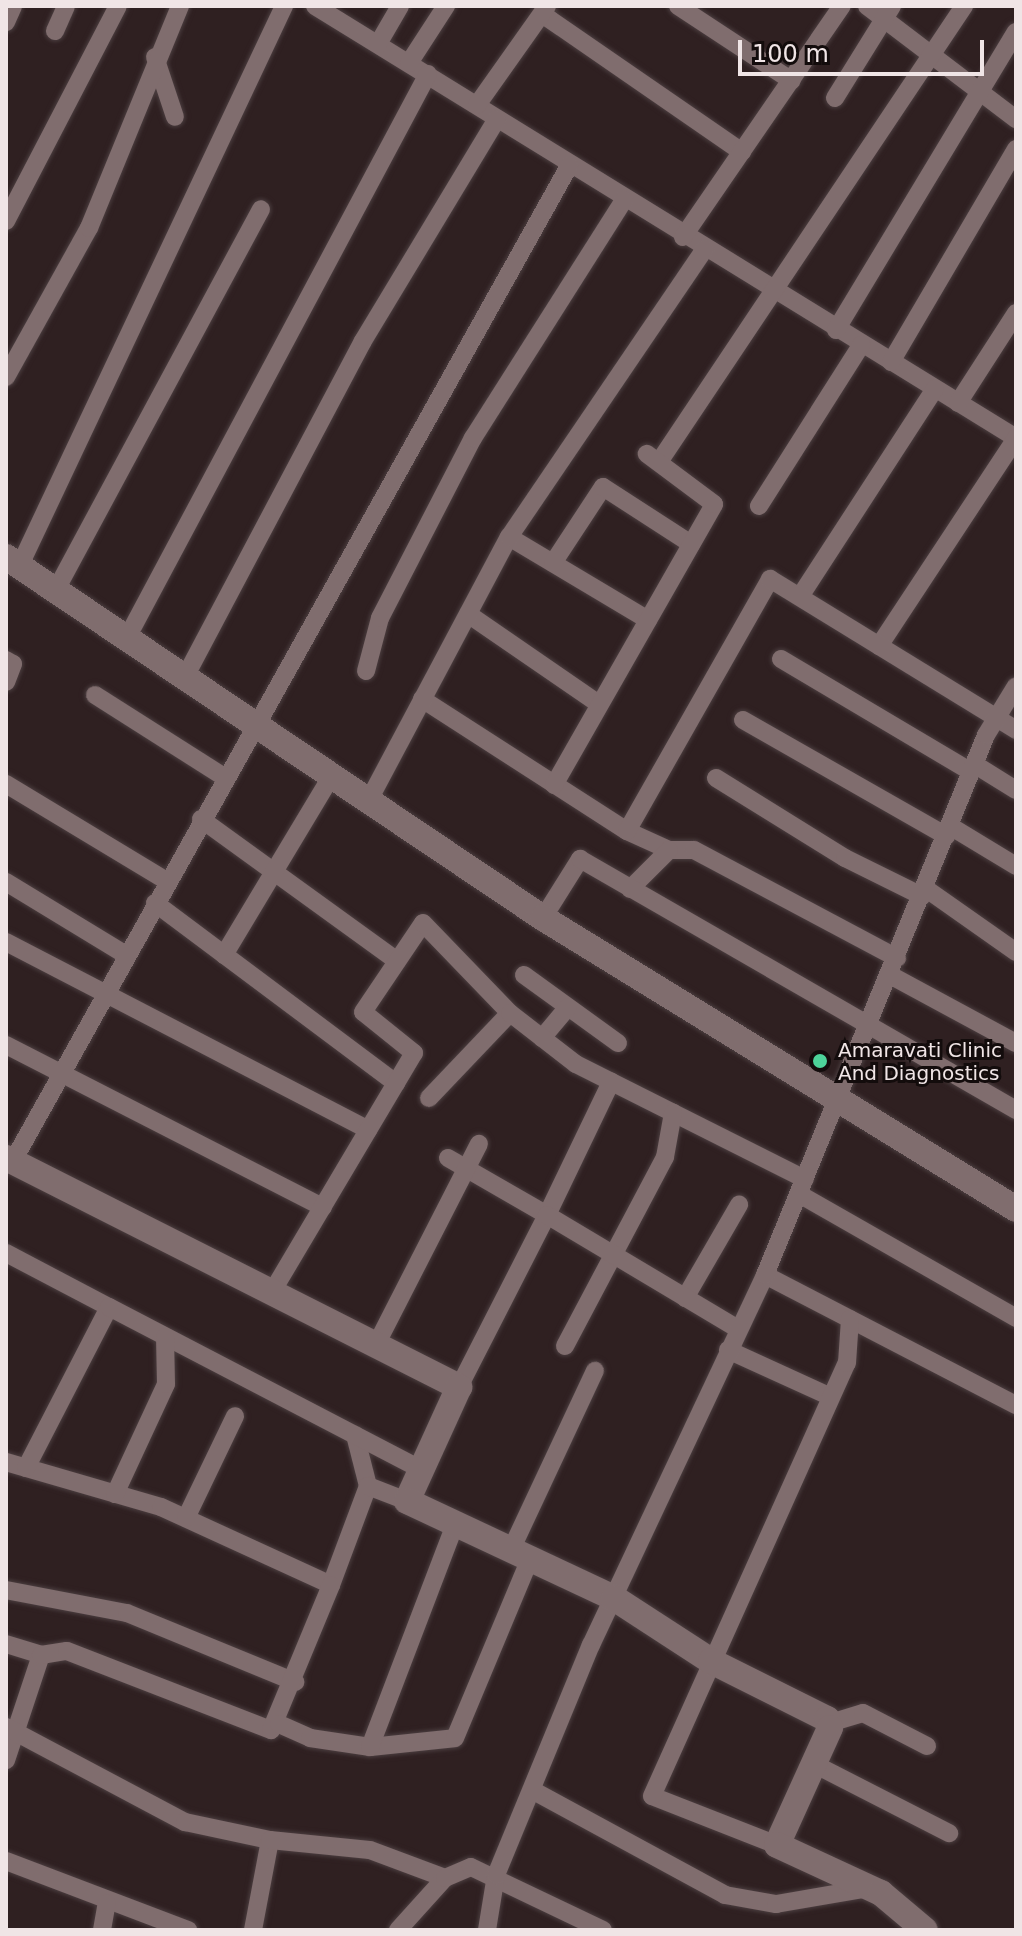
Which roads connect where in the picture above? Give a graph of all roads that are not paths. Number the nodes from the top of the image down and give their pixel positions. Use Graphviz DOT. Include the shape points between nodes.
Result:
graph roads {
  1 [pos="13,6"];
  2 [pos="66,6"];
  3 [pos="118,6"];
  4 [pos="180,6"];
  5 [pos="284,6"];
  6 [pos="315,6"];
  7 [pos="400,6"];
  8 [pos="446,6"];
  9 [pos="678,6"];
  10 [pos="842,6"];
  11 [pos="867,6"];
  12 [pos="964,6"];
  13 [pos="544,10"];
  14 [pos="888,12"];
  15 [pos="344,14"];
  16 [pos="6,22"];
  17 [pos="55,31"];
  18 [pos="1016,32"];
  19 [pos="378,44"];
  20 [pos="155,57"];
  21 [pos="934,57"];
  22 [pos="409,63"];
  23 [pos="428,74"];
  24 [pos="792,81"];
  25 [pos="980,92"];
  26 [pos="835,98"];
  27 [pos="477,105"];
  28 [pos="175,117"];
  29 [pos="497,119"];
  30 [pos="1016,119"];
  31 [pos="1016,149"];
  32 [pos="742,152"];
  33 [pos="569,166"];
  34 [pos="624,200"];
  35 [pos="261,209"];
  36 [pos="6,221"];
  37 [pos="683,237"];
  38 [pos="705,249"];
  39 [pos="772,292"];
  40 [pos="1016,313"];
  41 [pos="836,330"];
  42 [pos="861,345"];
  43 [pos="891,362"];
  44 [pos="6,377"];
  45 [pos="935,389"];
  46 [pos="958,403"];
  47 [pos="1016,438"];
  48 [pos="759,506"];
  49 [pos="509,537"];
  50 [pos="691,544"];
  51 [pos="14,560"];
  52 [pos="553,563"];
  53 [pos="57,588"];
  54 [pos="801,595"];
  55 [pos="468,614"];
  56 [pos="648,620"];
  57 [pos="128,636"];
  58 [pos="879,646"];
  59 [pos="781,659"];
  60 [pos="6,660"];
  61 [pos="366,671"];
  62 [pos="185,677"];
  63 [pos="6,682"];
  64 [pos="1016,686"];
  65 [pos="95,695"];
  66 [pos="422,699"];
  67 [pos="599,704"];
  68 [pos="996,718"];
  69 [pos="743,720"];
  70 [pos="252,726"];
  71 [pos="1016,730"];
  72 [pos="973,768"];
  73 [pos="224,777"];
  74 [pos="331,777"];
  75 [pos="716,778"];
  76 [pos="6,784"];
  77 [pos="554,785"];
  78 [pos="1016,790"];
  79 [pos="370,798"];
  80 [pos="201,819"];
  81 [pos="627,831"];
  82 [pos="948,831"];
  83 [pos="669,850"];
  84 [pos="1016,866"];
  85 [pos="274,872"];
  86 [pos="167,881"];
  87 [pos="6,882"];
  88 [pos="630,889"];
  89 [pos="924,892"];
  90 [pos="155,903"];
  91 [pos="543,918"];
  92 [pos="6,942"];
  93 [pos="1016,952"];
  94 [pos="126,955"];
  95 [pos="224,955"];
  96 [pos="397,961"];
  97 [pos="894,967"];
  98 [pos="524,975"];
  99 [pos="105,992"];
  100 [pos="568,1007"];
  101 [pos="510,1013"];
  102 [pos="868,1029"];
  103 [pos="542,1038"];
  104 [pos="618,1043"];
  105 [pos="1016,1043"];
  106 [pos="6,1045"];
  107 [pos="60,1076"];
  108 [pos="611,1082"];
  109 [pos="396,1083"];
  110 [pos="429,1098"];
  111 [pos="839,1099"];
  112 [pos="1016,1110"];
  113 [pos="673,1113"];
  114 [pos="368,1130"];
  115 [pos="479,1144"];
  116 [pos="448,1158"];
  117 [pos="10,1160"];
  118 [pos="464,1168"];
  119 [pos="802,1187"];
  120 [pos="739,1205"];
  121 [pos="323,1207"];
  122 [pos="1016,1209"];
  123 [pos="547,1215"];
  124 [pos="6,1253"];
  125 [pos="613,1254"];
  126 [pos="765,1275"];
  127 [pos="272,1292"];
  128 [pos="685,1298"];
  129 [pos="109,1307"];
  130 [pos="1016,1318"];
  131 [pos="850,1319"];
  132 [pos="738,1329"];
  133 [pos="165,1337"];
  134 [pos="376,1345"];
  135 [pos="565,1346"];
  136 [pos="728,1350"];
  137 [pos="595,1371"];
  138 [pos="459,1387"];
  139 [pos="831,1397"];
  140 [pos="1016,1405"];
  141 [pos="235,1416"];
  142 [pos="355,1435"];
  143 [pos="6,1462"];
  144 [pos="26,1468"];
  145 [pos="422,1470"];
  146 [pos="368,1486"];
  147 [pos="115,1494"];
  148 [pos="407,1501"];
  149 [pos="186,1518"];
  150 [pos="455,1524"];
  151 [pos="521,1554"];
  152 [pos="331,1585"];
  153 [pos="6,1590"];
  154 [pos="614,1598"];
  155 [pos="6,1644"];
  156 [pos="41,1655"];
  157 [pos="711,1661"];
  158 [pos="295,1682"];
  159 [pos="830,1723"];
  160 [pos="279,1724"];
  161 [pos="12,1729"];
  162 [pos="927,1746"];
  163 [pos="370,1747"];
  164 [pos="6,1760"];
  165 [pos="814,1764"];
  166 [pos="532,1790"];
  167 [pos="949,1833"];
  168 [pos="270,1840"];
  169 [pos="777,1845"];
  170 [pos="6,1861"];
  171 [pos="496,1875"];
  172 [pos="445,1878"];
  173 [pos="870,1888"];
  174 [pos="107,1903"];
  175 [pos="102,1930"];
  176 [pos="188,1930"];
  177 [pos="253,1930"];
  178 [pos="398,1930"];
  179 [pos="487,1930"];
  180 [pos="603,1930"];
  181 [pos="925,1930"];
  1 -- 16 [label="street"];
  2 -- 17 [label="street"];
  3 -- 36 [label="street"];
  4 -- 20 [label="street"];
  5 -- 51 [label="street"];
  6 -- 15 [label="street"];
  7 -- 19 [label="street"];
  8 -- 22 [label="street"];
  9 -- 24 [label="street"];
  10 -- 24 [label="street"];
  11 -- 14 [label="street"];
  12 -- 21 [label="street"];
  13 -- 27 [label="street"];
  13 -- 32 [label="street"];
  14 -- 21 [label="street"];
  14 -- 26 [label="street"];
  15 -- 19 [label="street"];
  18 -- 25 [label="street"];
  19 -- 22 [label="street"];
  20 -- 28 [label="street"];
  20 -- 44 [label="street" via="89,228"];
  21 -- 25 [label="street"];
  21 -- 39 [label="street"];
  22 -- 23 [label="street"];
  23 -- 27 [label="street"];
  23 -- 57 [label="street"];
  24 -- 32 [label="street"];
  25 -- 30 [label="street"];
  25 -- 41 [label="street"];
  27 -- 29 [label="street"];
  29 -- 33 [label="street"];
  29 -- 62 [label="street" via="363,341"];
  31 -- 43 [label="street"];
  32 -- 37 [label="street"];
  33 -- 34 [label="street"];
  33 -- 70 [label="street"];
  34 -- 37 [label="street"];
  34 -- 61 [label="street" via="473,438 380,618"];
  35 -- 53 [label="street"];
  37 -- 38 [label="street"];
  38 -- 39 [label="street"];
  38 -- 49 [label="street"];
  39 -- 41 [label="street"];
  39 -- 50 [label="street" via="653,458 714,504"];
  40 -- 46 [label="street"];
  41 -- 42 [label="street"];
  42 -- 43 [label="street"];
  42 -- 48 [label="street"];
  43 -- 45 [label="street"];
  45 -- 46 [label="street"];
  45 -- 54 [label="street"];
  46 -- 47 [label="street"];
  47 -- 58 [label="street"];
  49 -- 52 [label="street"];
  49 -- 55 [label="street"];
  50 -- 52 [label="street" via="603,487"];
  50 -- 56 [label="street"];
  51 -- 53 [label="street"];
  52 -- 56 [label="street"];
  53 -- 57 [label="street"];
  54 -- 58 [label="street"];
  54 -- 81 [label="street" via="770,579"];
  55 -- 66 [label="street"];
  55 -- 67 [label="street"];
  56 -- 67 [label="street"];
  57 -- 62 [label="street"];
  58 -- 68 [label="street"];
  59 -- 72 [label="street"];
  60 -- 63 [label="street" via="13,664"];
  62 -- 70 [label="street"];
  64 -- 68 [label="street"];
  65 -- 73 [label="street"];
  66 -- 77 [label="street"];
  66 -- 79 [label="street"];
  67 -- 77 [label="street"];
  68 -- 71 [label="street"];
  68 -- 72 [label="street"];
  69 -- 82 [label="street"];
  70 -- 73 [label="street"];
  70 -- 74 [label="street"];
  72 -- 78 [label="street"];
  72 -- 82 [label="street"];
  73 -- 80 [label="street"];
  74 -- 79 [label="street"];
  74 -- 85 [label="street"];
  75 -- 89 [label="street" via="845,858"];
  76 -- 86 [label="street"];
  77 -- 81 [label="street"];
  79 -- 91 [label="street"];
  80 -- 85 [label="street"];
  80 -- 86 [label="street"];
  81 -- 83 [label="street"];
  82 -- 84 [label="street"];
  82 -- 89 [label="street"];
  83 -- 88 [label="street"];
  83 -- 97 [label="street" via="694,850"];
  85 -- 95 [label="street"];
  85 -- 96 [label="street"];
  86 -- 90 [label="street"];
  87 -- 94 [label="street"];
  88 -- 91 [label="street" via="580,859"];
  88 -- 102 [label="street"];
  89 -- 93 [label="street"];
  89 -- 97 [label="street"];
  90 -- 94 [label="street"];
  90 -- 95 [label="street"];
  91 -- 111 [label="street"];
  92 -- 99 [label="street"];
  94 -- 99 [label="street"];
  95 -- 109 [label="street"];
  96 -- 101 [label="street" via="423,923"];
  96 -- 109 [label="street" via="363,1012 414,1053"];
  97 -- 102 [label="street"];
  97 -- 105 [label="street"];
  98 -- 100 [label="street"];
  99 -- 107 [label="street"];
  99 -- 114 [label="street"];
  100 -- 103 [label="street"];
  100 -- 104 [label="street"];
  101 -- 103 [label="street"];
  101 -- 110 [label="street"];
  102 -- 111 [label="street"];
  102 -- 112 [label="street"];
  103 -- 108 [label="street"];
  106 -- 107 [label="street"];
  107 -- 117 [label="street"];
  107 -- 121 [label="street"];
  108 -- 113 [label="street"];
  108 -- 123 [label="street"];
  109 -- 114 [label="street"];
  111 -- 119 [label="street"];
  111 -- 122 [label="street"];
  113 -- 119 [label="street"];
  113 -- 125 [label="street" via="665,1157"];
  114 -- 121 [label="street"];
  115 -- 118 [label="street"];
  116 -- 118 [label="street"];
  117 -- 127 [label="street"];
  118 -- 123 [label="street"];
  118 -- 134 [label="street"];
  119 -- 126 [label="street"];
  119 -- 130 [label="street"];
  120 -- 128 [label="street"];
  121 -- 127 [label="street"];
  123 -- 125 [label="street"];
  123 -- 138 [label="street"];
  124 -- 129 [label="street"];
  125 -- 128 [label="street"];
  125 -- 135 [label="street"];
  126 -- 131 [label="street"];
  126 -- 132 [label="street"];
  127 -- 134 [label="street"];
  128 -- 132 [label="street"];
  129 -- 133 [label="street"];
  129 -- 144 [label="street"];
  131 -- 139 [label="street" via="847,1363"];
  131 -- 140 [label="street"];
  132 -- 136 [label="street"];
  133 -- 142 [label="street"];
  133 -- 147 [label="street" via="166,1384"];
  134 -- 138 [label="street"];
  136 -- 139 [label="street"];
  136 -- 154 [label="street"];
  137 -- 151 [label="street"];
  138 -- 145 [label="street"];
  139 -- 157 [label="street"];
  141 -- 149 [label="street"];
  142 -- 145 [label="street"];
  142 -- 146 [label="street"];
  143 -- 144 [label="street"];
  144 -- 147 [label="street"];
  145 -- 148 [label="street"];
  146 -- 148 [label="street"];
  146 -- 152 [label="street"];
  147 -- 149 [label="street"];
  148 -- 150 [label="street"];
  149 -- 152 [label="street"];
  150 -- 151 [label="street"];
  150 -- 163 [label="street"];
  151 -- 154 [label="street"];
  151 -- 163 [label="street" via="455,1738"];
  152 -- 158 [label="street"];
  153 -- 158 [label="street" via="127,1613"];
  154 -- 157 [label="street"];
  154 -- 166 [label="street"];
  155 -- 156 [label="street"];
  156 -- 160 [label="street" via="67,1651 262,1732"];
  156 -- 161 [label="street"];
  157 -- 159 [label="street"];
  157 -- 169 [label="street" via="652,1796"];
  158 -- 160 [label="street"];
  159 -- 162 [label="street" via="863,1713"];
  159 -- 165 [label="street"];
  160 -- 163 [label="street" via="310,1738"];
  161 -- 164 [label="street"];
  161 -- 168 [label="street" via="185,1822"];
  165 -- 167 [label="street"];
  165 -- 169 [label="street"];
  166 -- 171 [label="street"];
  166 -- 173 [label="street" via="725,1895 776,1904"];
  168 -- 172 [label="street" via="370,1850"];
  168 -- 177 [label="street"];
  169 -- 173 [label="street"];
  170 -- 174 [label="street"];
  171 -- 172 [label="street" via="471,1867"];
  171 -- 179 [label="street"];
  171 -- 180 [label="street"];
  172 -- 178 [label="street"];
  173 -- 181 [label="street"];
  174 -- 175 [label="street"];
  174 -- 176 [label="street"];
}
